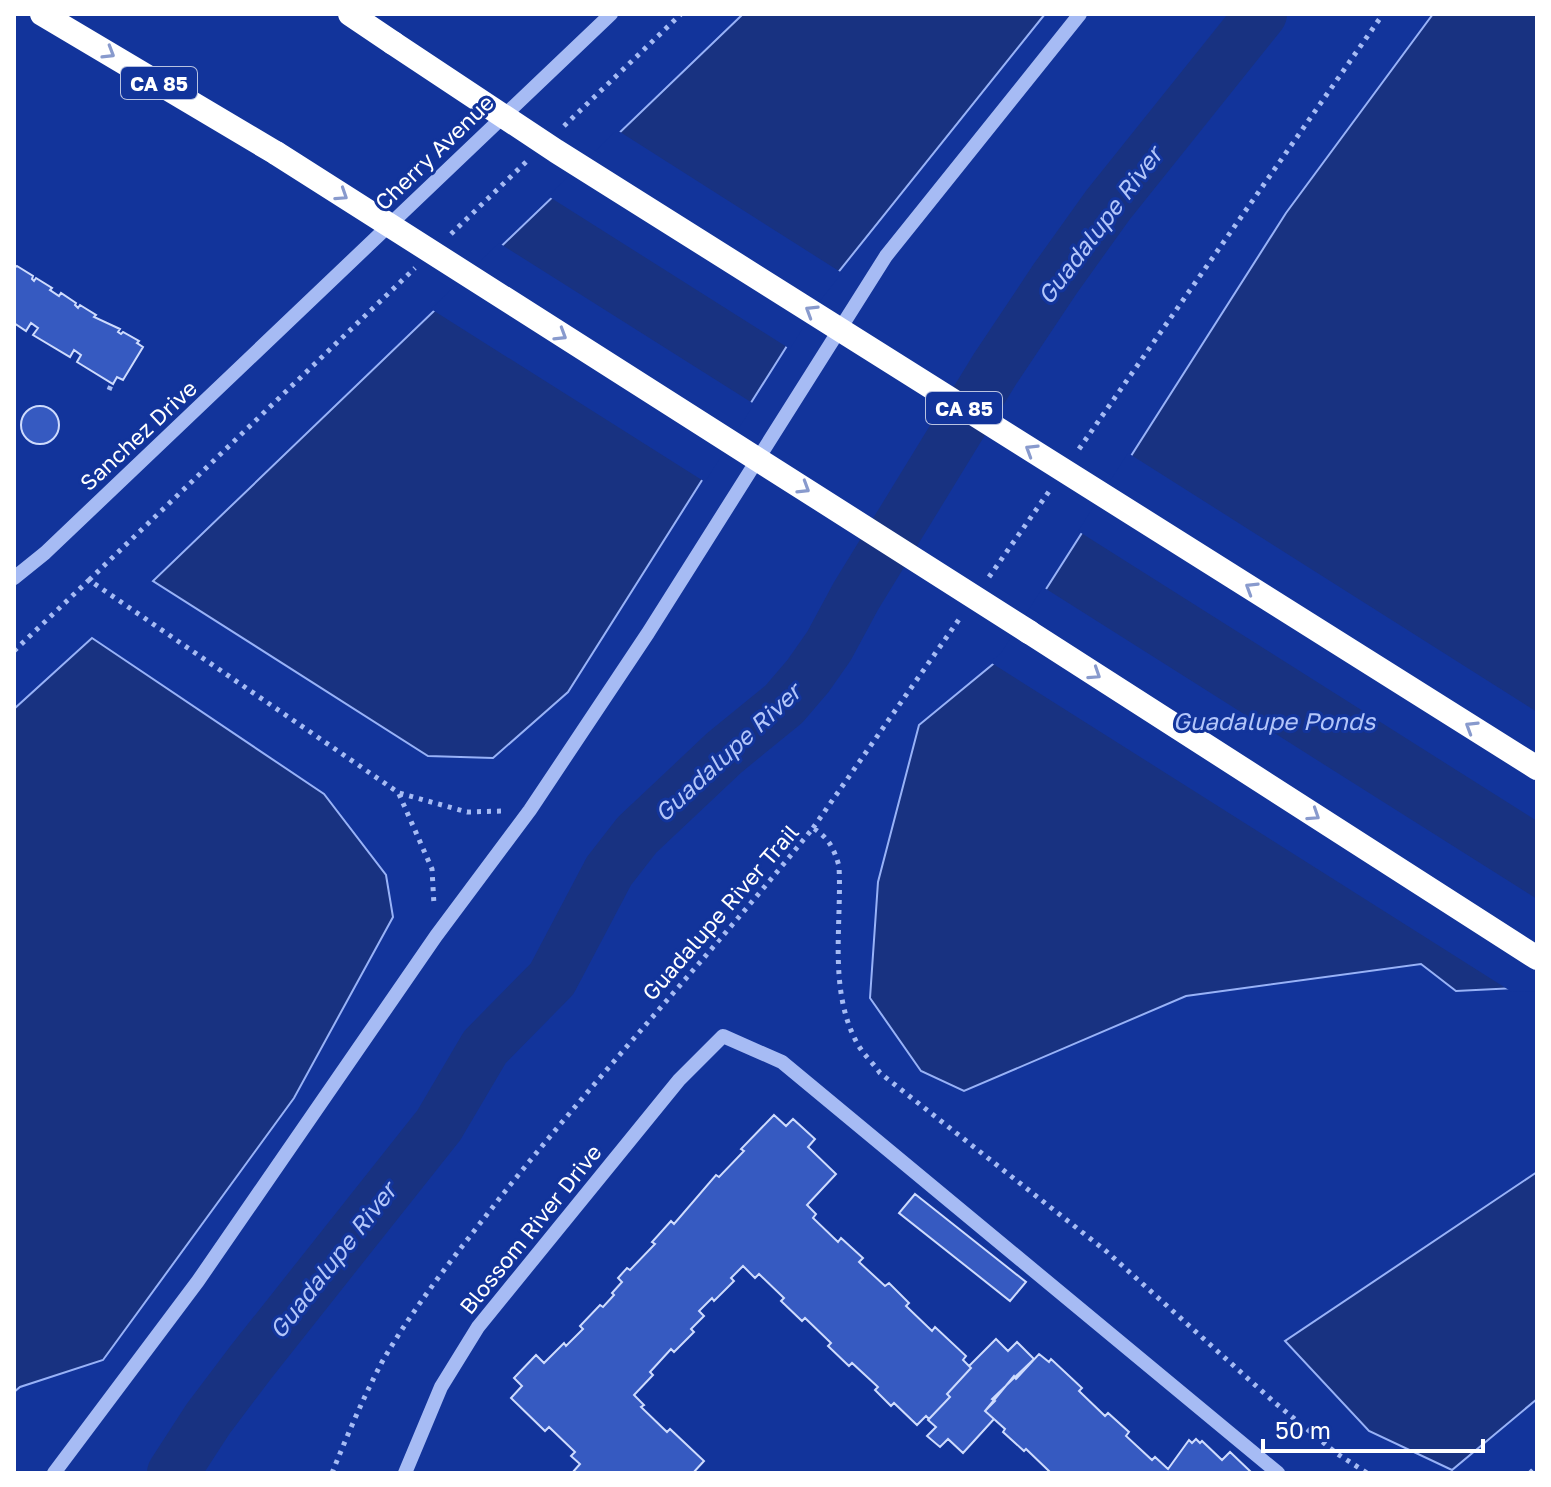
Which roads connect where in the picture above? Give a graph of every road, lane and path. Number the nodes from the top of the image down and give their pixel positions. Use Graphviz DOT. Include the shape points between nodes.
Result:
graph roads {
  1 [pos="42,14"];
  2 [pos="350,14"];
  3 [pos="611,14"];
  4 [pos="681,14"];
  5 [pos="1080,14"];
  6 [pos="1383,14"];
  7 [pos="555,134"];
  8 [pos="533,156"];
  9 [pos="442,243"];
  10 [pos="419,264"];
  11 [pos="288,321"];
  12 [pos="1076,453"];
  13 [pos="1058,479"];
  14 [pos="14,578"];
  15 [pos="89,580"];
  16 [pos="985,582"];
  17 [pos="967,608"];
  18 [pos="14,651"];
  19 [pos="1537,768"];
  20 [pos="399,793"];
  21 [pos="530,810"];
  22 [pos="813,828"];
  23 [pos="436,936"];
  24 [pos="1534,957"];
  25 [pos="1537,1466"];
  26 [pos="54,1473"];
  27 [pos="332,1473"];
  28 [pos="405,1473"];
  29 [pos="1278,1473"];
  30 [pos="1367,1473"];
  31 [pos="1530,1473"];
  1 -- 24 [label="highway, CA 85, one-way, bridge" via="276,153"];
  19 -- 2 [label="highway, CA 85, one-way, bridge" via="632,199"];
  3 -- 11 [label="street, Cherry Avenue"];
  4 -- 7 [label="path"];
  5 -- 21 [label="street" via="886,256"];
  6 -- 12 [label="path"];
  8 -- 9 [label="path"];
  10 -- 15 [label="path"];
  11 -- 14 [label="street, Sanchez Drive"];
  13 -- 16 [label="path"];
  15 -- 18 [label="path"];
  15 -- 20 [label="path"];
  17 -- 22 [label="path"];
  20 -- 21 [label="path" via="467,812"];
  20 -- 23 [label="path" via="432,869"];
  21 -- 23 [label="street"];
  22 -- 27 [label="path, Guadalupe River Trail" via="472,1233 383,1361"];
  22 -- 30 [label="path, Guadalupe River Trail" via="825,835 839,866 839,987 845,1014 858,1045 880,1073 1106,1251 1274,1402"];
  23 -- 26 [label="street" via="198,1281"];
  25 -- 31 [label="path"];
  28 -- 29 [label="street, Blossom River Drive" via="441,1387 478,1327 679,1080 723,1036 782,1062"];
}
